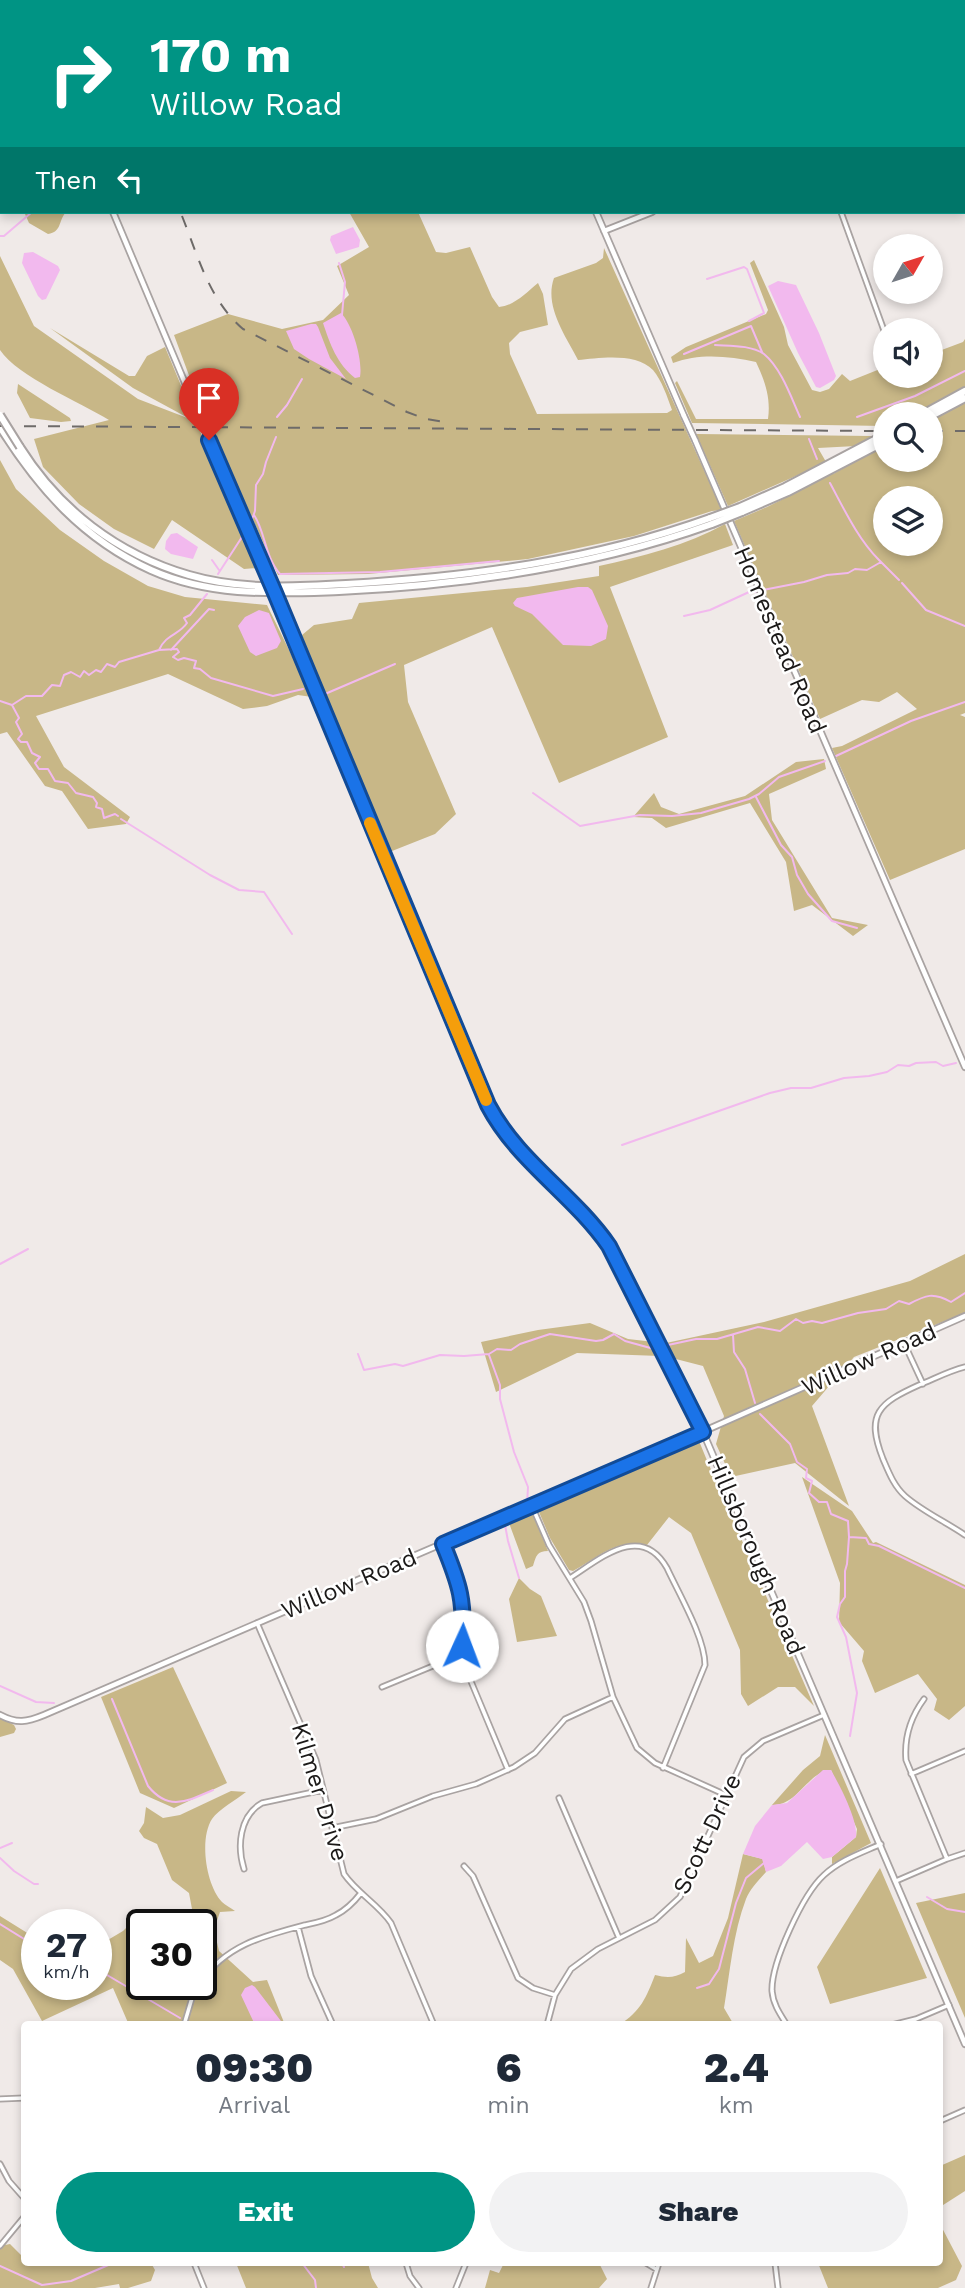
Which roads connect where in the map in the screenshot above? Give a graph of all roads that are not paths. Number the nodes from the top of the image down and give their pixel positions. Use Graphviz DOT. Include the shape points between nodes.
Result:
graph roads {
  1 [pos="114,214"];
  2 [pos="597,214"];
  3 [pos="647,214"];
  4 [pos="842,214"];
  5 [pos="604,231"];
  6 [pos="879,318"];
  7 [pos="965,391"];
  8 [pos="965,398"];
  9 [pos="943,404"];
  10 [pos="943,407"];
  11 [pos="0,415"];
  12 [pos="0,427"];
  13 [pos="873,441"];
  14 [pos="16,447"];
  15 [pos="873,449"];
  16 [pos="741,510"];
  17 [pos="274,590"];
  18 [pos="965,1067"];
  19 [pos="965,1316"];
  20 [pos="904,1343"];
  21 [pos="965,1367"];
  22 [pos="923,1384"];
  23 [pos="703,1432"];
  24 [pos="532,1506"];
  25 [pos="965,1535"];
  26 [pos="443,1544"];
  27 [pos="570,1578"];
  28 [pos="257,1623"];
  29 [pos="461,1654"];
  30 [pos="382,1687"];
  31 [pos="613,1697"];
  32 [pos="925,1699"];
  33 [pos="825,1714"];
  34 [pos="0,1715"];
  35 [pos="965,1751"];
  36 [pos="663,1768"];
  37 [pos="508,1770"];
  38 [pos="911,1774"];
  39 [pos="323,1790"];
  40 [pos="726,1795"];
  41 [pos="559,1798"];
  42 [pos="332,1828"];
  43 [pos="881,1844"];
  44 [pos="965,1853"];
  45 [pos="947,1859"];
  46 [pos="464,1866"];
  47 [pos="244,1869"];
  48 [pos="896,1881"];
  49 [pos="361,1894"];
  50 [pos="298,1927"];
  51 [pos="619,1938"];
  52 [pos="217,1965"];
  53 [pos="555,1995"];
  54 [pos="191,2000"];
  55 [pos="949,2005"];
  56 [pos="185,2021"];
  57 [pos="330,2021"];
  58 [pos="432,2021"];
  59 [pos="548,2021"];
  60 [pos="785,2021"];
  61 [pos="908,2021"];
  62 [pos="965,2044"];
  63 [pos="21,2098"];
  64 [pos="0,2099"];
  65 [pos="965,2110"];
  66 [pos="943,2120"];
  67 [pos="0,2164"];
  68 [pos="21,2195"];
  69 [pos="21,2221"];
  70 [pos="0,2246"];
  71 [pos="195,2266"];
  72 [pos="407,2266"];
  73 [pos="465,2266"];
  74 [pos="651,2266"];
  75 [pos="658,2266"];
  76 [pos="775,2266"];
  77 [pos="656,2269"];
  78 [pos="204,2288"];
  79 [pos="419,2288"];
  80 [pos="456,2288"];
  81 [pos="651,2288"];
  82 [pos="778,2288"];
  1 -- 17 [label="street, Hillsborough Road, bridge"];
  2 -- 5 [label="street, Homestead Road"];
  3 -- 5 [label="street"];
  4 -- 6 [label="street"];
  5 -- 18 [label="street, Homestead Road, bridge"];
  7 -- 9 [label="highway"];
  8 -- 10 [label="highway"];
  11 -- 14 [label="highway, bridge"];
  12 -- 14 [label="highway"];
  13 -- 16 [label="highway"];
  14 -- 17 [label="highway" via="74,512 125,549 201,578"];
  15 -- 16 [label="highway" via="789,492"];
  16 -- 17 [label="highway, bridge" via="640,547 544,569 412,587"];
  17 -- 23 [label="street, Hillsborough Road" via="488,1105 515,1147 609,1246"];
  19 -- 20 [label="street, Willow Road"];
  20 -- 22 [label="street"];
  20 -- 23 [label="street, Willow Road"];
  21 -- 22 [label="street"];
  22 -- 25 [label="street" via="884,1405 875,1423 876,1442 890,1476 905,1496"];
  23 -- 24 [label="street, Willow Road"];
  23 -- 33 [label="street, Hillsborough Road"];
  24 -- 26 [label="street, Willow Road"];
  24 -- 27 [label="street"];
  26 -- 28 [label="street, Willow Road"];
  26 -- 29 [label="street" via="462,1597"];
  27 -- 31 [label="street" via="591,1621"];
  27 -- 36 [label="street" via="625,1546 649,1550 667,1569 700,1640 705,1665"];
  28 -- 34 [label="street, Willow Road" via="27,1721"];
  28 -- 39 [label="street, Kilmer Drive" via="316,1760"];
  29 -- 30 [label="street"];
  29 -- 37 [label="street"];
  31 -- 36 [label="street" via="637,1748"];
  31 -- 37 [label="street" via="565,1719 535,1753"];
  32 -- 38 [label="street" via="906,1738"];
  33 -- 40 [label="street, Scott Drive" via="752,1749 741,1761"];
  33 -- 43 [label="street, Hillsborough Road"];
  35 -- 38 [label="street"];
  36 -- 40 [label="street"];
  37 -- 42 [label="street" via="376,1819"];
  38 -- 45 [label="street"];
  39 -- 42 [label="street, Kilmer Drive"];
  39 -- 47 [label="street" via="256,1807 241,1836"];
  40 -- 51 [label="street, Scott Drive" via="680,1896 655,1920"];
  41 -- 51 [label="street"];
  42 -- 49 [label="street, Kilmer Drive" via="344,1874"];
  43 -- 48 [label="street, Hillsborough Road"];
  43 -- 60 [label="street" via="825,1873 802,1906 774,1973 773,2000"];
  44 -- 45 [label="street"];
  45 -- 48 [label="street"];
  46 -- 53 [label="street" via="473,1876 518,1978"];
  48 -- 55 [label="street, Hillsborough Road"];
  49 -- 50 [label="street" via="336,1916"];
  49 -- 58 [label="street, Kilmer Drive" via="391,1923"];
  50 -- 52 [label="street" via="243,1943"];
  50 -- 57 [label="street" via="311,1976"];
  51 -- 53 [label="street, Scott Drive" via="581,1961 565,1976"];
  53 -- 59 [label="street, Scott Drive"];
  54 -- 56 [label="street"];
  55 -- 61 [label="street"];
  55 -- 62 [label="street, Hillsborough Road"];
  63 -- 64 [label="street"];
  65 -- 66 [label="street"];
  67 -- 68 [label="street"];
  69 -- 70 [label="street"];
  71 -- 78 [label="street"];
  72 -- 79 [label="street"];
  73 -- 80 [label="street"];
  74 -- 77 [label="street"];
  75 -- 77 [label="street"];
  76 -- 82 [label="street"];
  77 -- 81 [label="street"];
}
